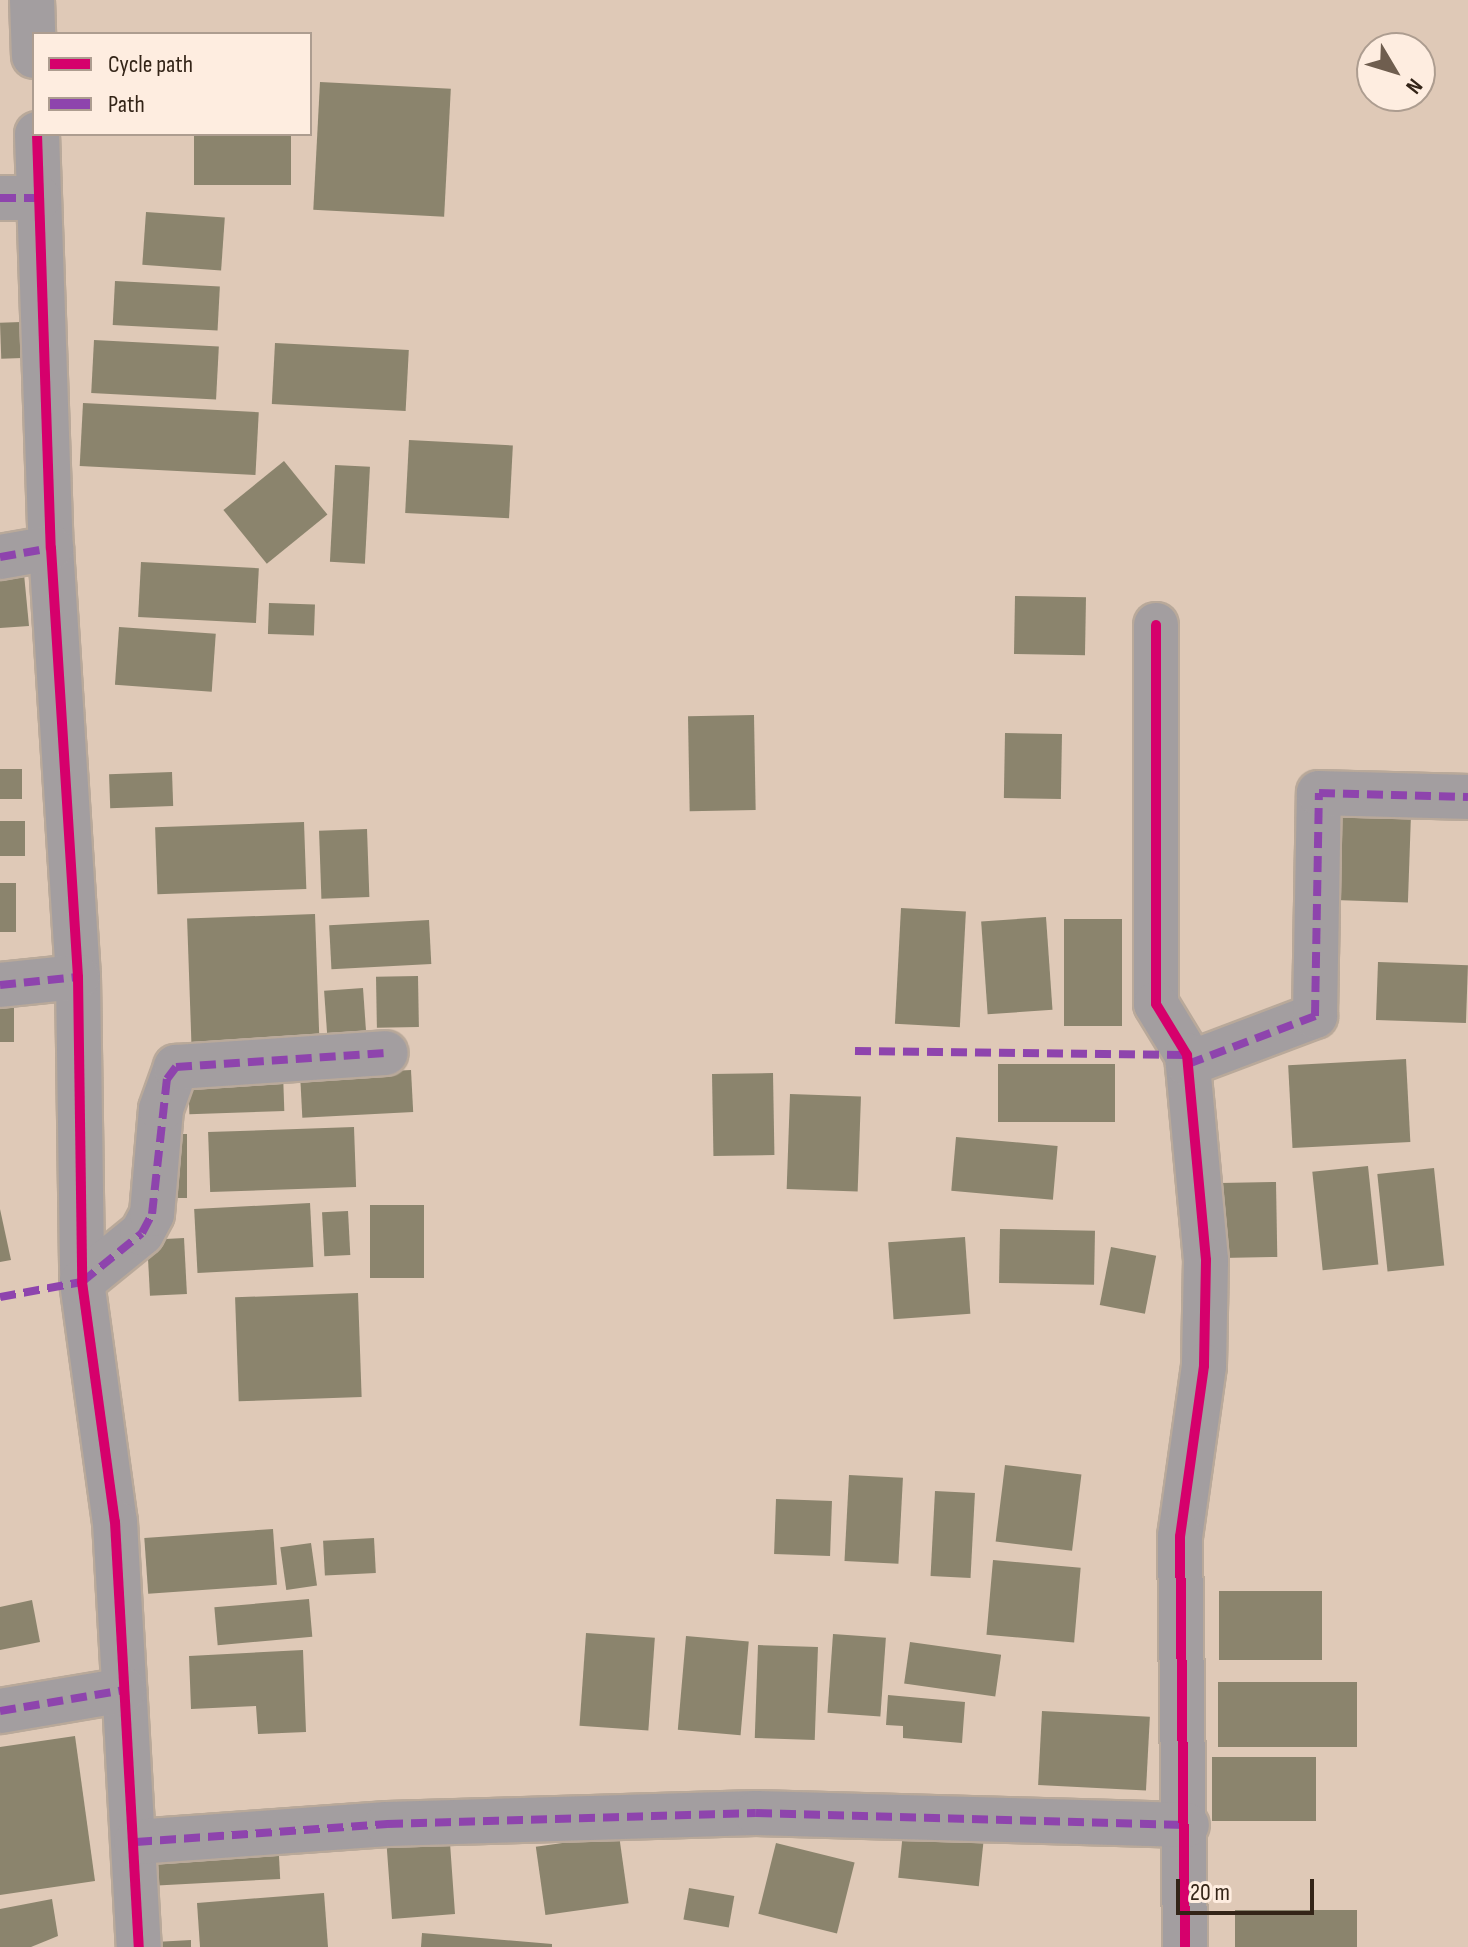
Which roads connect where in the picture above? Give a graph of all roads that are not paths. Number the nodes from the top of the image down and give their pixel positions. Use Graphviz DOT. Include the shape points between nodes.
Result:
graph roads {
  1 [pos="32,0"];
  2 [pos="33,32"];
  3 [pos="36,136"];
  4 [pos="19,198"];
  5 [pos="51,548"];
  6 [pos="0,557"];
  7 [pos="1156,625"];
  8 [pos="1468,797"];
  9 [pos="78,977"];
  10 [pos="0,985"];
  11 [pos="386,1053"];
  12 [pos="1188,1064"];
  13 [pos="82,1282"];
  14 [pos="124,1690"];
  15 [pos="0,1711"];
  16 [pos="1187,1825"];
  17 [pos="136,1842"];
  18 [pos="139,1947"];
  19 [pos="1185,1947"];
  1 -- 2 [label="street"];
  3 -- 4 [label="street"];
  4 -- 5 [label="street"];
  5 -- 6 [label="street"];
  5 -- 9 [label="street"];
  7 -- 12 [label="street" via="1156,1004"];
  8 -- 12 [label="street" via="1319,793 1315,1016"];
  9 -- 10 [label="street"];
  9 -- 13 [label="street"];
  11 -- 13 [label="street" via="176,1067 161,1109 152,1214 142,1233"];
  12 -- 16 [label="street" via="1206,1260 1204,1366 1180,1536"];
  13 -- 14 [label="street" via="115,1522"];
  14 -- 15 [label="street"];
  14 -- 17 [label="street"];
  16 -- 17 [label="street" via="756,1813 387,1824"];
  16 -- 19 [label="street"];
  17 -- 18 [label="street"];
}
